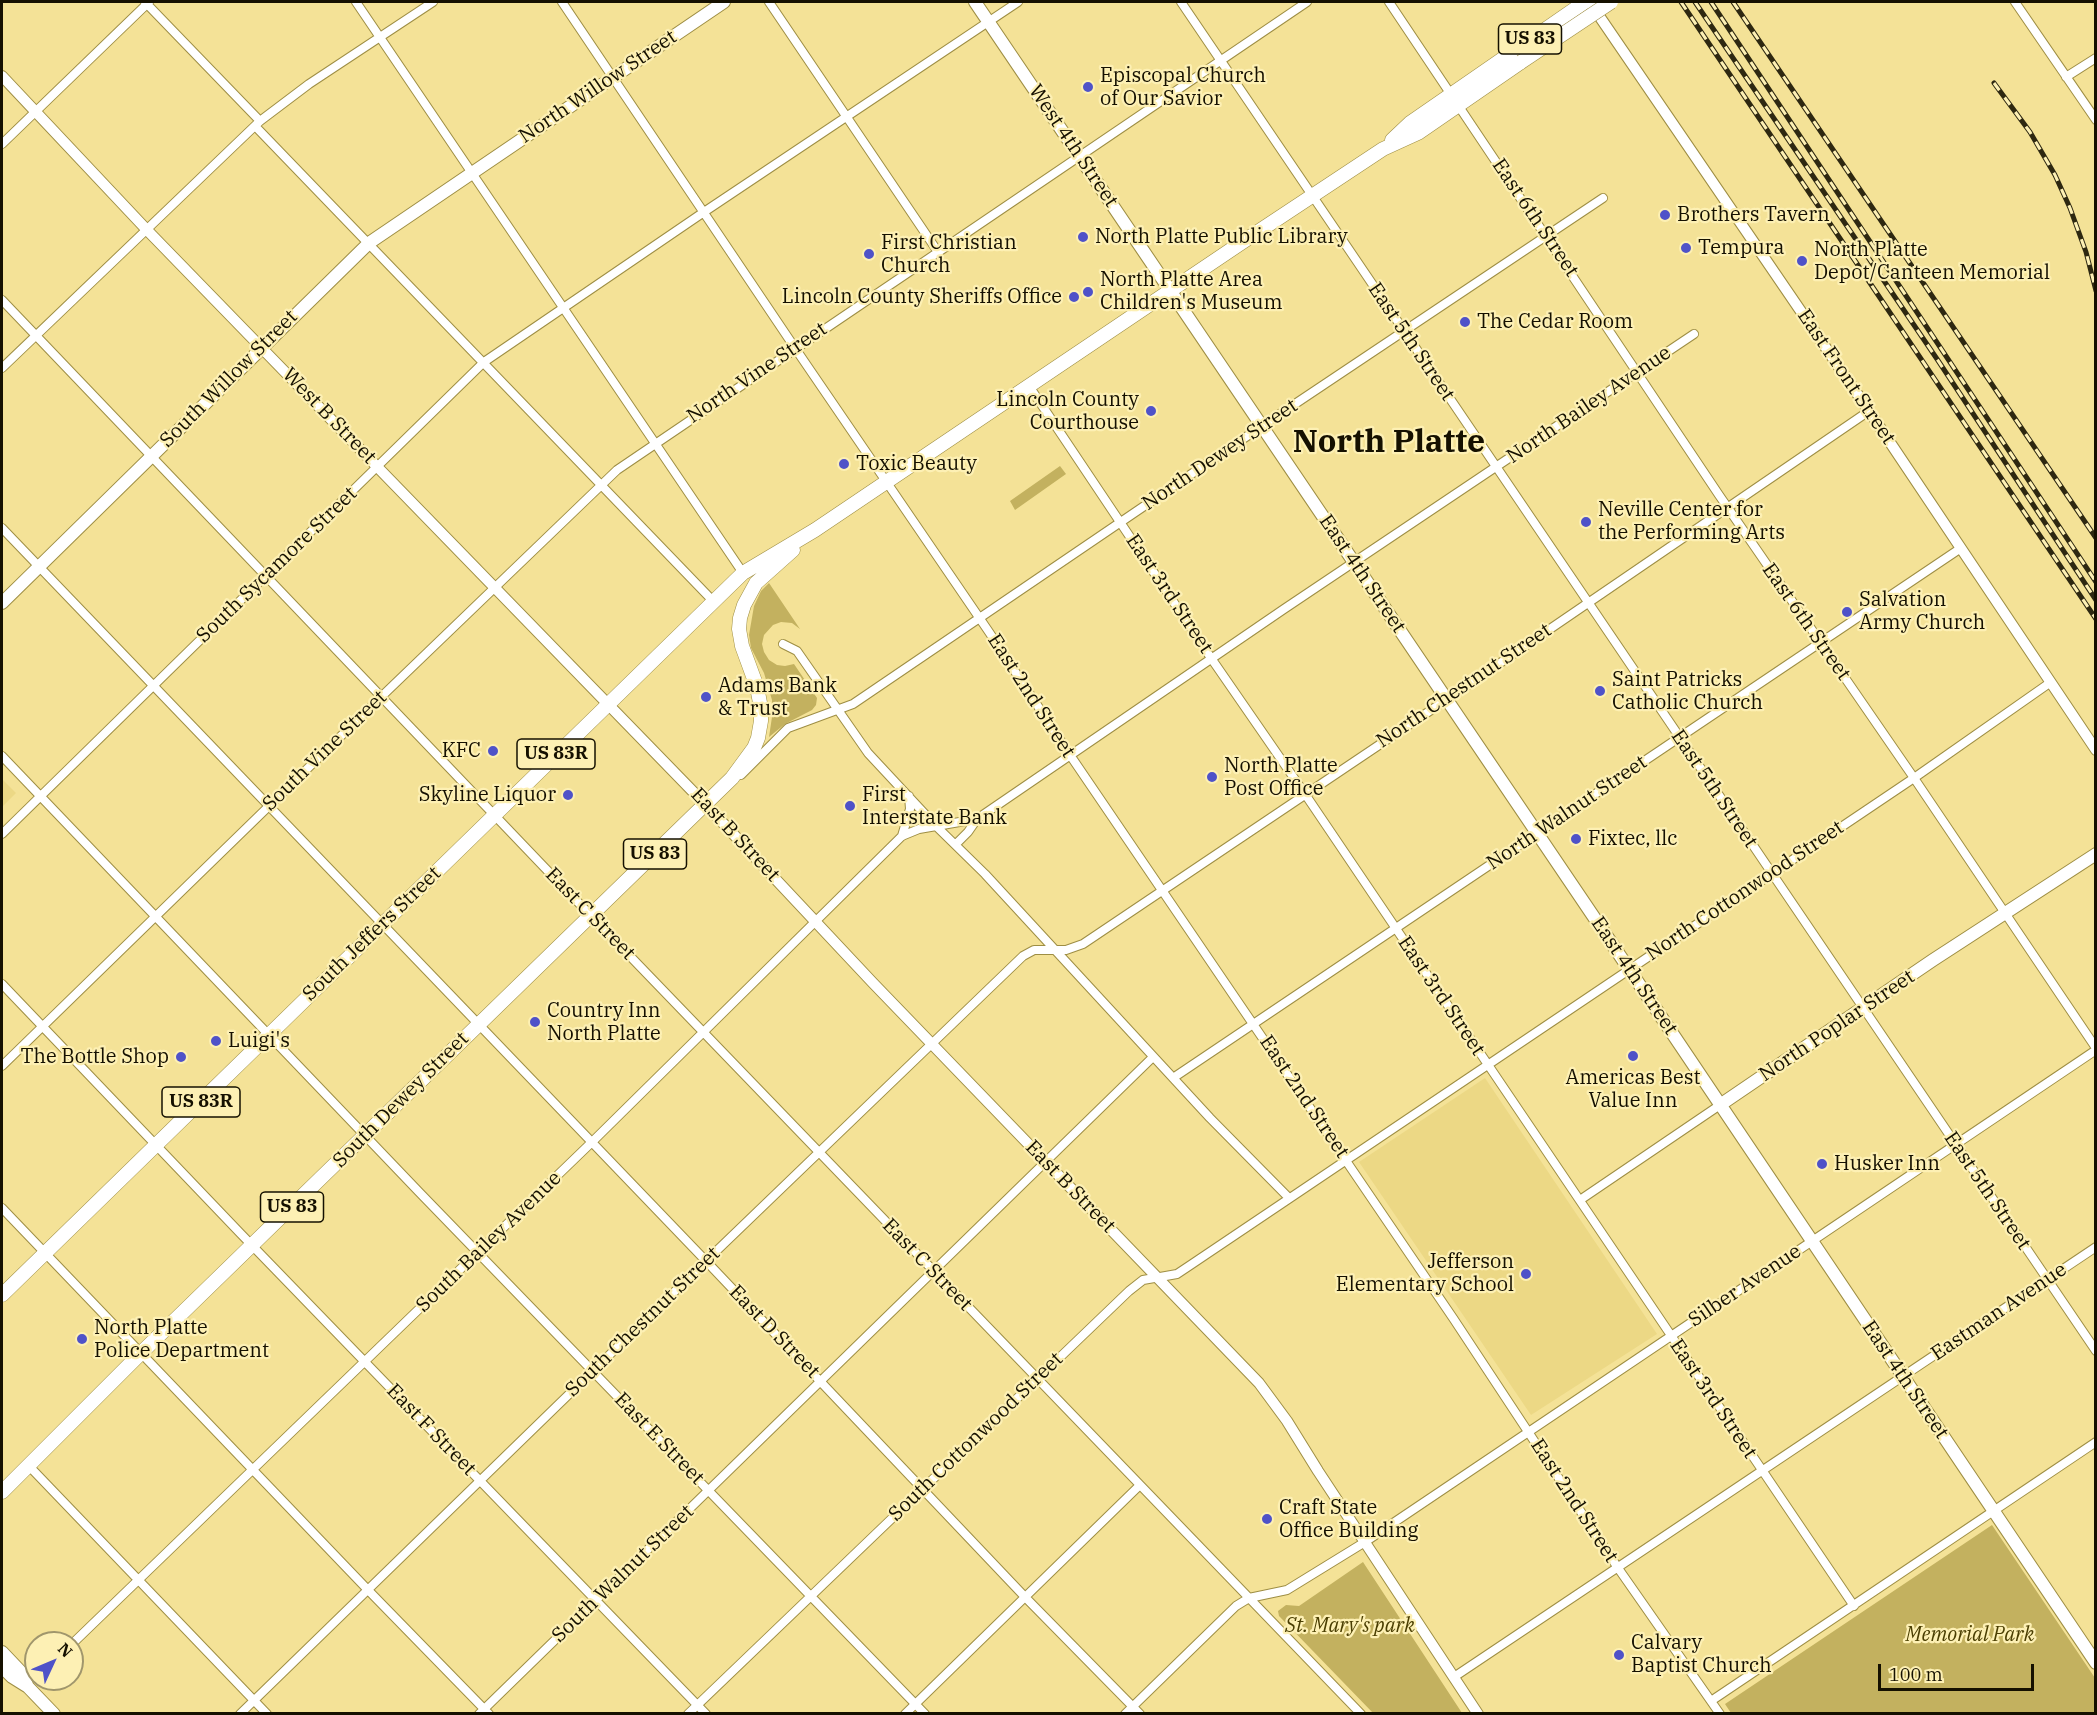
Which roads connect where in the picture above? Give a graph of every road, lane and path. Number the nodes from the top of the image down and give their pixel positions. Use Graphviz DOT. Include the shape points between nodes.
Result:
graph roads {
  1 [pos="147,2"];
  2 [pos="356,2"];
  3 [pos="433,2"];
  4 [pos="562,2"];
  5 [pos="724,2"];
  6 [pos="769,2"];
  7 [pos="975,2"];
  8 [pos="1018,2"];
  9 [pos="1181,2"];
  10 [pos="1307,2"];
  11 [pos="1389,2"];
  12 [pos="1611,2"];
  13 [pos="2015,2"];
  14 [pos="1589,3"];
  15 [pos="989,21"];
  16 [pos="380,38"];
  17 [pos="2096,58"];
  18 [pos="1221,61"];
  19 [pos="2,76"];
  20 [pos="613,76"];
  21 [pos="2066,77"];
  22 [pos="1478,83"];
  23 [pos="1456,99"];
  24 [pos="36,111"];
  25 [pos="847,117"];
  26 [pos="2096,120"];
  27 [pos="257,124"];
  28 [pos="2,144"];
  29 [pos="1079,156"];
  30 [pos="471,172"];
  31 [pos="1313,196"];
  32 [pos="1603,198"];
  33 [pos="704,212"];
  34 [pos="146,229"];
  35 [pos="1547,236"];
  36 [pos="369,243"];
  37 [pos="938,252"];
  38 [pos="1171,291"];
  39 [pos="2,300"];
  40 [pos="563,309"];
  41 [pos="1404,331"];
  42 [pos="1694,334"];
  43 [pos="35,335"];
  44 [pos="262,347"];
  45 [pos="795,348"];
  46 [pos="484,362"];
  47 [pos="2,368"];
  48 [pos="1637,372"];
  49 [pos="1029,386"];
  50 [pos="1869,411"];
  51 [pos="1262,426"];
  52 [pos="654,443"];
  53 [pos="151,457"];
  54 [pos="379,467"];
  55 [pos="1496,467"];
  56 [pos="886,483"];
  57 [pos="601,484"];
  58 [pos="1727,507"];
  59 [pos="1121,522"];
  60 [pos="2,528"];
  61 [pos="815,530"];
  62 [pos="1961,548"];
  63 [pos="1354,562"];
  64 [pos="39,567"];
  65 [pos="742,573"];
  66 [pos="265,576"];
  67 [pos="495,587"];
  68 [pos="713,601"];
  69 [pos="1588,602"];
  70 [pos="2,603"];
  71 [pos="980,619"];
  72 [pos="1820,642"];
  73 [pos="783,644"];
  74 [pos="1211,658"];
  75 [pos="2051,682"];
  76 [pos="153,686"];
  77 [pos="381,697"];
  78 [pos="1446,700"];
  79 [pos="608,704"];
  80 [pos="837,709"];
  81 [pos="1680,737"];
  82 [pos="2096,750"];
  83 [pos="1070,755"];
  84 [pos="2,756"];
  85 [pos="1914,778"];
  86 [pos="725,785"];
  87 [pos="1305,794"];
  88 [pos="40,796"];
  89 [pos="909,796"];
  90 [pos="706,805"];
  91 [pos="268,806"];
  92 [pos="494,815"];
  93 [pos="977,819"];
  94 [pos="936,826"];
  95 [pos="1538,833"];
  96 [pos="2,834"];
  97 [pos="902,836"];
  98 [pos="956,844"];
  99 [pos="2096,854"];
  100 [pos="1771,873"];
  101 [pos="1163,890"];
  102 [pos="2005,913"];
  103 [pos="156,916"];
  104 [pos="591,916"];
  105 [pos="814,921"];
  106 [pos="382,925"];
  107 [pos="1396,929"];
  108 [pos="1055,950"];
  109 [pos="1629,969"];
  110 [pos="2,984"];
  111 [pos="1862,1008"];
  112 [pos="478,1024"];
  113 [pos="1254,1024"];
  114 [pos="42,1026"];
  115 [pos="703,1031"];
  116 [pos="269,1035"];
  117 [pos="931,1044"];
  118 [pos="2096,1049"];
  119 [pos="1153,1057"];
  120 [pos="1487,1064"];
  121 [pos="2,1066"];
  122 [pos="1173,1078"];
  123 [pos="1720,1105"];
  124 [pos="365,1135"];
  125 [pos="592,1142"];
  126 [pos="1954,1144"];
  127 [pos="156,1145"];
  128 [pos="819,1151"];
  129 [pos="1346,1160"];
  130 [pos="1046,1162"];
  131 [pos="1289,1198"];
  132 [pos="1580,1200"];
  133 [pos="2,1208"];
  134 [pos="1811,1240"];
  135 [pos="252,1245"];
  136 [pos="2096,1247"];
  137 [pos="477,1252"];
  138 [pos="45,1253"];
  139 [pos="706,1261"];
  140 [pos="934,1272"];
  141 [pos="1158,1278"];
  142 [pos="2047,1279"];
  143 [pos="2,1295"];
  144 [pos="1670,1336"];
  145 [pos="2096,1351"];
  146 [pos="141,1353"];
  147 [pos="365,1362"];
  148 [pos="593,1371"];
  149 [pos="1902,1377"];
  150 [pos="1037,1379"];
  151 [pos="821,1381"];
  152 [pos="1529,1432"];
  153 [pos="2096,1442"];
  154 [pos="29,1466"];
  155 [pos="253,1470"];
  156 [pos="1762,1471"];
  157 [pos="480,1480"];
  158 [pos="1140,1485"];
  159 [pos="923,1488"];
  160 [pos="708,1490"];
  161 [pos="2,1492"];
  162 [pos="1994,1512"];
  163 [pos="1365,1542"];
  164 [pos="1618,1568"];
  165 [pos="139,1580"];
  166 [pos="368,1590"];
  167 [pos="811,1596"];
  168 [pos="1025,1597"];
  169 [pos="1249,1598"];
  170 [pos="596,1600"];
  171 [pos="1854,1606"];
  172 [pos="84,1633"];
  173 [pos="2091,1645"];
  174 [pos="2,1652"];
  175 [pos="2096,1663"];
  176 [pos="2,1666"];
  177 [pos="24,1675"];
  178 [pos="1454,1677"];
  179 [pos="24,1681"];
  180 [pos="38,1691"];
  181 [pos="254,1700"];
  182 [pos="1712,1701"];
  183 [pos="915,1703"];
  184 [pos="697,1704"];
  185 [pos="1133,1706"];
  186 [pos="1354,1706"];
  187 [pos="484,1712"];
  188 [pos="54,1713"];
  189 [pos="240,1713"];
  190 [pos="267,1713"];
  191 [pos="688,1713"];
  192 [pos="706,1713"];
  193 [pos="905,1713"];
  194 [pos="926,1713"];
  195 [pos="1125,1713"];
  196 [pos="1140,1713"];
  197 [pos="1346,1713"];
  198 [pos="1361,1713"];
  199 [pos="1478,1713"];
  200 [pos="1718,1713"];
  1 -- 24 [label="street"];
  1 -- 27 [label="street"];
  2 -- 16 [label="street"];
  3 -- 16 [label="street"];
  4 -- 20 [label="street, East 2nd Street"];
  5 -- 20 [label="main road, North Willow Street"];
  6 -- 25 [label="street"];
  7 -- 15 [label="main road, West 4th Street"];
  8 -- 15 [label="street, South Sycamore Street"];
  9 -- 18 [label="street, East 5th Street"];
  10 -- 18 [label="street, North Vine Street"];
  11 -- 23 [label="street, East 6th Street"];
  12 -- 22 [label="highway, US 83, bridge"];
  13 -- 21 [label="street"];
  14 -- 22 [label="highway, US 83"];
  14 -- 50 [label="street, East Front Street"];
  15 -- 25 [label="street, South Sycamore Street"];
  15 -- 29 [label="main road, West 4th Street"];
  16 -- 27 [label="street"];
  16 -- 30 [label="street"];
  17 -- 21 [label="street"];
  18 -- 29 [label="street, North Vine Street"];
  18 -- 31 [label="street, East 5th Street"];
  19 -- 24 [label="street, West B Street"];
  20 -- 30 [label="main road, North Willow Street"];
  20 -- 33 [label="street, East 2nd Street"];
  21 -- 26 [label="street"];
  22 -- 23 [label="highway, US 83"];
  23 -- 31 [label="highway, US 83" via="1418,133 1383,149"];
  23 -- 35 [label="street, East 6th Street"];
  24 -- 28 [label="street"];
  24 -- 34 [label="street, West B Street"];
  25 -- 33 [label="street, South Sycamore Street"];
  25 -- 37 [label="street"];
  27 -- 34 [label="street"];
  27 -- 36 [label="street"];
  29 -- 37 [label="street, North Vine Street"];
  29 -- 38 [label="main road, West 4th Street"];
  30 -- 36 [label="main road, South Willow Street"];
  30 -- 40 [label="street"];
  31 -- 38 [label="highway, US 83"];
  31 -- 41 [label="street, East 5th Street"];
  32 -- 35 [label="street, North Dewey Street"];
  33 -- 40 [label="street, South Sycamore Street"];
  33 -- 45 [label="street, East 2nd Street"];
  34 -- 43 [label="street"];
  34 -- 44 [label="street, West B Street"];
  35 -- 41 [label="street, North Dewey Street"];
  35 -- 48 [label="street, East 6th Street"];
  36 -- 44 [label="main road, South Willow Street"];
  36 -- 46 [label="street"];
  37 -- 45 [label="street, North Vine Street"];
  38 -- 49 [label="highway, US 83"];
  38 -- 51 [label="main road, East 4th Street"];
  39 -- 43 [label="street, East C Street"];
  40 -- 46 [label="street, South Sycamore Street"];
  40 -- 52 [label="street"];
  41 -- 51 [label="street, North Dewey Street"];
  41 -- 55 [label="street, East 5th Street"];
  42 -- 48 [label="street, North Bailey Avenue"];
  43 -- 47 [label="street"];
  43 -- 53 [label="street, East C Street"];
  44 -- 53 [label="main road, South Willow Street"];
  44 -- 54 [label="street, West B Street"];
  45 -- 52 [label="street, North Vine Street"];
  45 -- 56 [label="street, East 2nd Street"];
  46 -- 54 [label="street, South Sycamore Street"];
  46 -- 57 [label="street"];
  48 -- 55 [label="street, North Bailey Avenue"];
  48 -- 58 [label="street, East 6th Street"];
  49 -- 56 [label="highway, US 83"];
  49 -- 59 [label="street, East 3rd Street"];
  50 -- 58 [label="street, North Chestnut Street"];
  50 -- 62 [label="street, East Front Street"];
  51 -- 59 [label="street, North Dewey Street"];
  51 -- 63 [label="main road, East 4th Street"];
  52 -- 57 [label="street, South Vine Street"];
  52 -- 65 [label="street"];
  53 -- 64 [label="main road, South Willow Street"];
  53 -- 66 [label="street, East C Street"];
  54 -- 66 [label="street, South Sycamore Street"];
  54 -- 67 [label="street, West B Street"];
  55 -- 63 [label="street, North Bailey Avenue"];
  55 -- 69 [label="street, East 5th Street"];
  56 -- 61 [label="highway, US 83"];
  56 -- 71 [label="street, East 2nd Street"];
  57 -- 67 [label="street, South Vine Street"];
  57 -- 68 [label="street"];
  58 -- 69 [label="street, North Chestnut Street"];
  58 -- 72 [label="street, East 6th Street"];
  59 -- 71 [label="street, North Dewey Street"];
  59 -- 74 [label="street, East 3rd Street"];
  60 -- 64 [label="street, East D Street"];
  61 -- 65 [label="highway, US 83R"];
  61 -- 86 [label="highway, South Dewey Street / US 83" via="756,583 744,605 739,629 761,708 761,728 754,748"];
  62 -- 72 [label="street, North Walnut Street"];
  62 -- 75 [label="street, East Front Street"];
  63 -- 74 [label="street, North Bailey Avenue"];
  63 -- 78 [label="main road, East 4th Street"];
  64 -- 70 [label="main road, South Willow Street"];
  64 -- 76 [label="street, East D Street"];
  65 -- 68 [label="highway, South Jeffers Street / US 83R"];
  66 -- 76 [label="street, South Sycamore Street"];
  66 -- 77 [label="street, East C Street"];
  67 -- 77 [label="street, South Vine Street"];
  67 -- 79 [label="street, West B Street"];
  68 -- 79 [label="highway, South Jeffers Street / US 83R"];
  69 -- 78 [label="street, North Chestnut Street"];
  69 -- 81 [label="street, East 5th Street"];
  71 -- 80 [label="street, North Dewey Street" via="858,701"];
  71 -- 83 [label="street, East 2nd Street"];
  72 -- 81 [label="street, North Walnut Street"];
  72 -- 85 [label="street, East 6th Street"];
  73 -- 80 [label="street" via="797,651"];
  74 -- 83 [label="street, North Bailey Avenue"];
  74 -- 87 [label="street, East 3rd Street"];
  75 -- 82 [label="street, East Front Street"];
  75 -- 85 [label="street, North Cottonwood Street"];
  76 -- 88 [label="street, South Sycamore Street"];
  76 -- 91 [label="street, East D Street"];
  77 -- 91 [label="street, South Vine Street"];
  77 -- 92 [label="street, East C Street"];
  78 -- 87 [label="street, North Chestnut Street"];
  78 -- 95 [label="main road, East 4th Street"];
  79 -- 90 [label="street, East B Street"];
  79 -- 92 [label="highway, South Jeffers Street / US 83R"];
  80 -- 86 [label="street, South Dewey Street" via="789,728 734,782"];
  80 -- 89 [label="street" via="868,753"];
  81 -- 95 [label="street, North Walnut Street"];
  81 -- 100 [label="street, East 5th Street"];
  83 -- 93 [label="street, North Bailey Avenue"];
  83 -- 101 [label="street, East 2nd Street"];
  84 -- 88 [label="street, East E Street"];
  85 -- 100 [label="street, North Cottonwood Street"];
  85 -- 102 [label="street, East 6th Street"];
  86 -- 90 [label="highway, South Dewey Street / US 83"];
  87 -- 101 [label="street, North Chestnut Street"];
  87 -- 107 [label="street, East 3rd Street"];
  88 -- 96 [label="street, South Sycamore Street"];
  88 -- 103 [label="street, East E Street"];
  89 -- 94 [label="street"];
  89 -- 97 [label="street" via="910,809"];
  90 -- 104 [label="highway, South Dewey Street / US 83"];
  90 -- 105 [label="street, East B Street"];
  91 -- 103 [label="street, South Vine Street"];
  91 -- 106 [label="street, East D Street"];
  92 -- 104 [label="street, East C Street"];
  92 -- 106 [label="highway, South Jeffers Street / US 83R"];
  93 -- 94 [label="street, North Bailey Avenue"];
  93 -- 98 [label="street, North Bailey Avenue"];
  94 -- 97 [label="street, South Bailey Avenue"];
  94 -- 98 [label="street"];
  95 -- 107 [label="street, North Walnut Street"];
  95 -- 109 [label="main road, East 4th Street"];
  97 -- 105 [label="street, South Bailey Avenue"];
  98 -- 108 [label="street"];
  99 -- 102 [label="main road, North Poplar Street"];
  100 -- 109 [label="street, North Cottonwood Street"];
  100 -- 111 [label="street, East 5th Street"];
  101 -- 108 [label="street, North Chestnut Street" via="1083,944"];
  101 -- 113 [label="street, East 2nd Street"];
  102 -- 111 [label="main road, North Poplar Street"];
  102 -- 118 [label="street, East 6th Street"];
  103 -- 114 [label="street, South Vine Street"];
  103 -- 116 [label="street, East E Street"];
  104 -- 112 [label="highway, South Dewey Street / US 83"];
  104 -- 115 [label="street, East C Street"];
  105 -- 115 [label="street, South Bailey Avenue"];
  105 -- 117 [label="street, East B Street"];
  106 -- 112 [label="street, East D Street"];
  106 -- 116 [label="highway, South Jeffers Street / US 83R"];
  107 -- 113 [label="street, North Walnut Street"];
  107 -- 120 [label="street, East 3rd Street"];
  108 -- 117 [label="street, South Chestnut Street" via="1034,950 1023,956"];
  108 -- 119 [label="street"];
  109 -- 120 [label="street, North Cottonwood Street"];
  109 -- 123 [label="main road, East 4th Street"];
  110 -- 114 [label="street, East F Street"];
  111 -- 123 [label="main road, North Poplar Street"];
  111 -- 126 [label="street, East 5th Street"];
  112 -- 124 [label="highway, South Dewey Street / US 83"];
  112 -- 125 [label="street, East D Street"];
  113 -- 122 [label="street, North Walnut Street"];
  113 -- 129 [label="street, East 2nd Street"];
  114 -- 121 [label="street, South Vine Street"];
  114 -- 127 [label="street, East F Street"];
  115 -- 125 [label="street, South Bailey Avenue"];
  115 -- 128 [label="street, East C Street"];
  116 -- 124 [label="street, East E Street"];
  116 -- 127 [label="highway, South Jeffers Street / US 83R"];
  117 -- 128 [label="street, South Chestnut Street"];
  117 -- 130 [label="street, East B Street"];
  118 -- 126 [label="street, Silber Avenue"];
  119 -- 122 [label="street"];
  119 -- 130 [label="street, South Walnut Street"];
  120 -- 129 [label="street, North Cottonwood Street"];
  120 -- 132 [label="street, East 3rd Street"];
  122 -- 131 [label="street"];
  123 -- 132 [label="street, North Poplar Street"];
  123 -- 134 [label="main road, East 4th Street"];
  124 -- 135 [label="highway, South Dewey Street / US 83"];
  124 -- 137 [label="street, East E Street"];
  125 -- 137 [label="street, South Bailey Avenue"];
  125 -- 139 [label="street, East D Street"];
  126 -- 134 [label="street, Silber Avenue"];
  126 -- 142 [label="street, East 5th Street"];
  127 -- 135 [label="street, East F Street"];
  127 -- 138 [label="highway, South Jeffers Street / US 83R"];
  128 -- 139 [label="street, South Chestnut Street"];
  128 -- 140 [label="street, East C Street"];
  129 -- 131 [label="street, North Cottonwood Street"];
  129 -- 152 [label="street, East 2nd Street"];
  130 -- 140 [label="street, South Walnut Street"];
  130 -- 141 [label="street, East B Street"];
  131 -- 141 [label="street, South Cottonwood Street" via="1180,1272"];
  132 -- 144 [label="street, East 3rd Street"];
  133 -- 138 [label="street"];
  134 -- 144 [label="street, Silber Avenue"];
  134 -- 149 [label="main road, East 4th Street"];
  135 -- 146 [label="highway, South Dewey Street / US 83"];
  135 -- 147 [label="street, East F Street"];
  136 -- 142 [label="street, Eastman Avenue"];
  137 -- 147 [label="street, South Bailey Avenue"];
  137 -- 148 [label="street, East E Street"];
  138 -- 143 [label="highway, South Jeffers Street / US 83R"];
  138 -- 146 [label="street"];
  139 -- 148 [label="street, South Chestnut Street"];
  139 -- 151 [label="street, East D Street"];
  140 -- 150 [label="street, East C Street"];
  140 -- 151 [label="street, South Walnut Street"];
  141 -- 150 [label="street, South Cottonwood Street" via="1143,1280 1129,1291"];
  141 -- 163 [label="street, East B Street" via="1259,1383"];
  142 -- 145 [label="street, East 5th Street"];
  142 -- 149 [label="street, Eastman Avenue"];
  144 -- 152 [label="street, Silber Avenue"];
  144 -- 156 [label="street, East 3rd Street"];
  146 -- 154 [label="highway, South Dewey Street / US 83"];
  146 -- 155 [label="street"];
  147 -- 155 [label="street, South Bailey Avenue"];
  147 -- 157 [label="street, East F Street"];
  148 -- 157 [label="street, South Chestnut Street"];
  148 -- 160 [label="street, East E Street"];
  149 -- 156 [label="street, Eastman Avenue"];
  149 -- 162 [label="main road, East 4th Street"];
  150 -- 158 [label="street, East C Street"];
  150 -- 159 [label="street, South Cottonwood Street"];
  151 -- 159 [label="street, East D Street"];
  151 -- 160 [label="street, South Walnut Street"];
  152 -- 163 [label="street, Silber Avenue"];
  152 -- 164 [label="street, East 2nd Street"];
  153 -- 162 [label="street"];
  154 -- 161 [label="highway, South Dewey Street / US 83"];
  154 -- 165 [label="street"];
  155 -- 165 [label="street, South Bailey Avenue"];
  155 -- 166 [label="street"];
  156 -- 164 [label="street, Eastman Avenue"];
  156 -- 171 [label="street, East 3rd Street"];
  157 -- 166 [label="street, South Chestnut Street"];
  157 -- 170 [label="street, East F Street"];
  158 -- 168 [label="street"];
  158 -- 169 [label="street, East C Street"];
  159 -- 167 [label="street, South Cottonwood Street"];
  159 -- 168 [label="street, East D Street"];
  160 -- 167 [label="street, East E Street"];
  160 -- 170 [label="street, South Walnut Street"];
  162 -- 171 [label="street"];
  162 -- 173 [label="main road, East 4th Street"];
  163 -- 169 [label="street, Silber Avenue" via="1287,1590"];
  163 -- 178 [label="street, East B Street"];
  164 -- 178 [label="street, Eastman Avenue"];
  164 -- 182 [label="street, East 2nd Street"];
  165 -- 172 [label="street, South Bailey Avenue"];
  165 -- 181 [label="street"];
  166 -- 181 [label="street, South Chestnut Street"];
  166 -- 187 [label="street"];
  167 -- 183 [label="street, East E Street"];
  167 -- 184 [label="street, South Cottonwood Street"];
  168 -- 183 [label="street"];
  168 -- 185 [label="street, East D Street"];
  169 -- 185 [label="street" via="1236,1606"];
  169 -- 186 [label="street, East C Street"];
  170 -- 184 [label="street, East F Street"];
  170 -- 187 [label="street, South Walnut Street"];
  171 -- 182 [label="street"];
  173 -- 175 [label="main road, East 4th Street"];
  174 -- 177 [label="main road"];
  176 -- 179 [label="main road" via="12,1677"];
  178 -- 199 [label="street, East B Street"];
  180 -- 188 [label="main road"];
  181 -- 189 [label="street, South Chestnut Street"];
  181 -- 190 [label="street"];
  182 -- 200 [label="street, East 2nd Street"];
  183 -- 193 [label="street"];
  183 -- 194 [label="street, East E Street"];
  184 -- 191 [label="street, South Cottonwood Street"];
  184 -- 192 [label="street, East F Street"];
  185 -- 195 [label="street"];
  185 -- 196 [label="street, East D Street"];
  186 -- 197 [label="street"];
  186 -- 198 [label="street, East C Street"];
}
